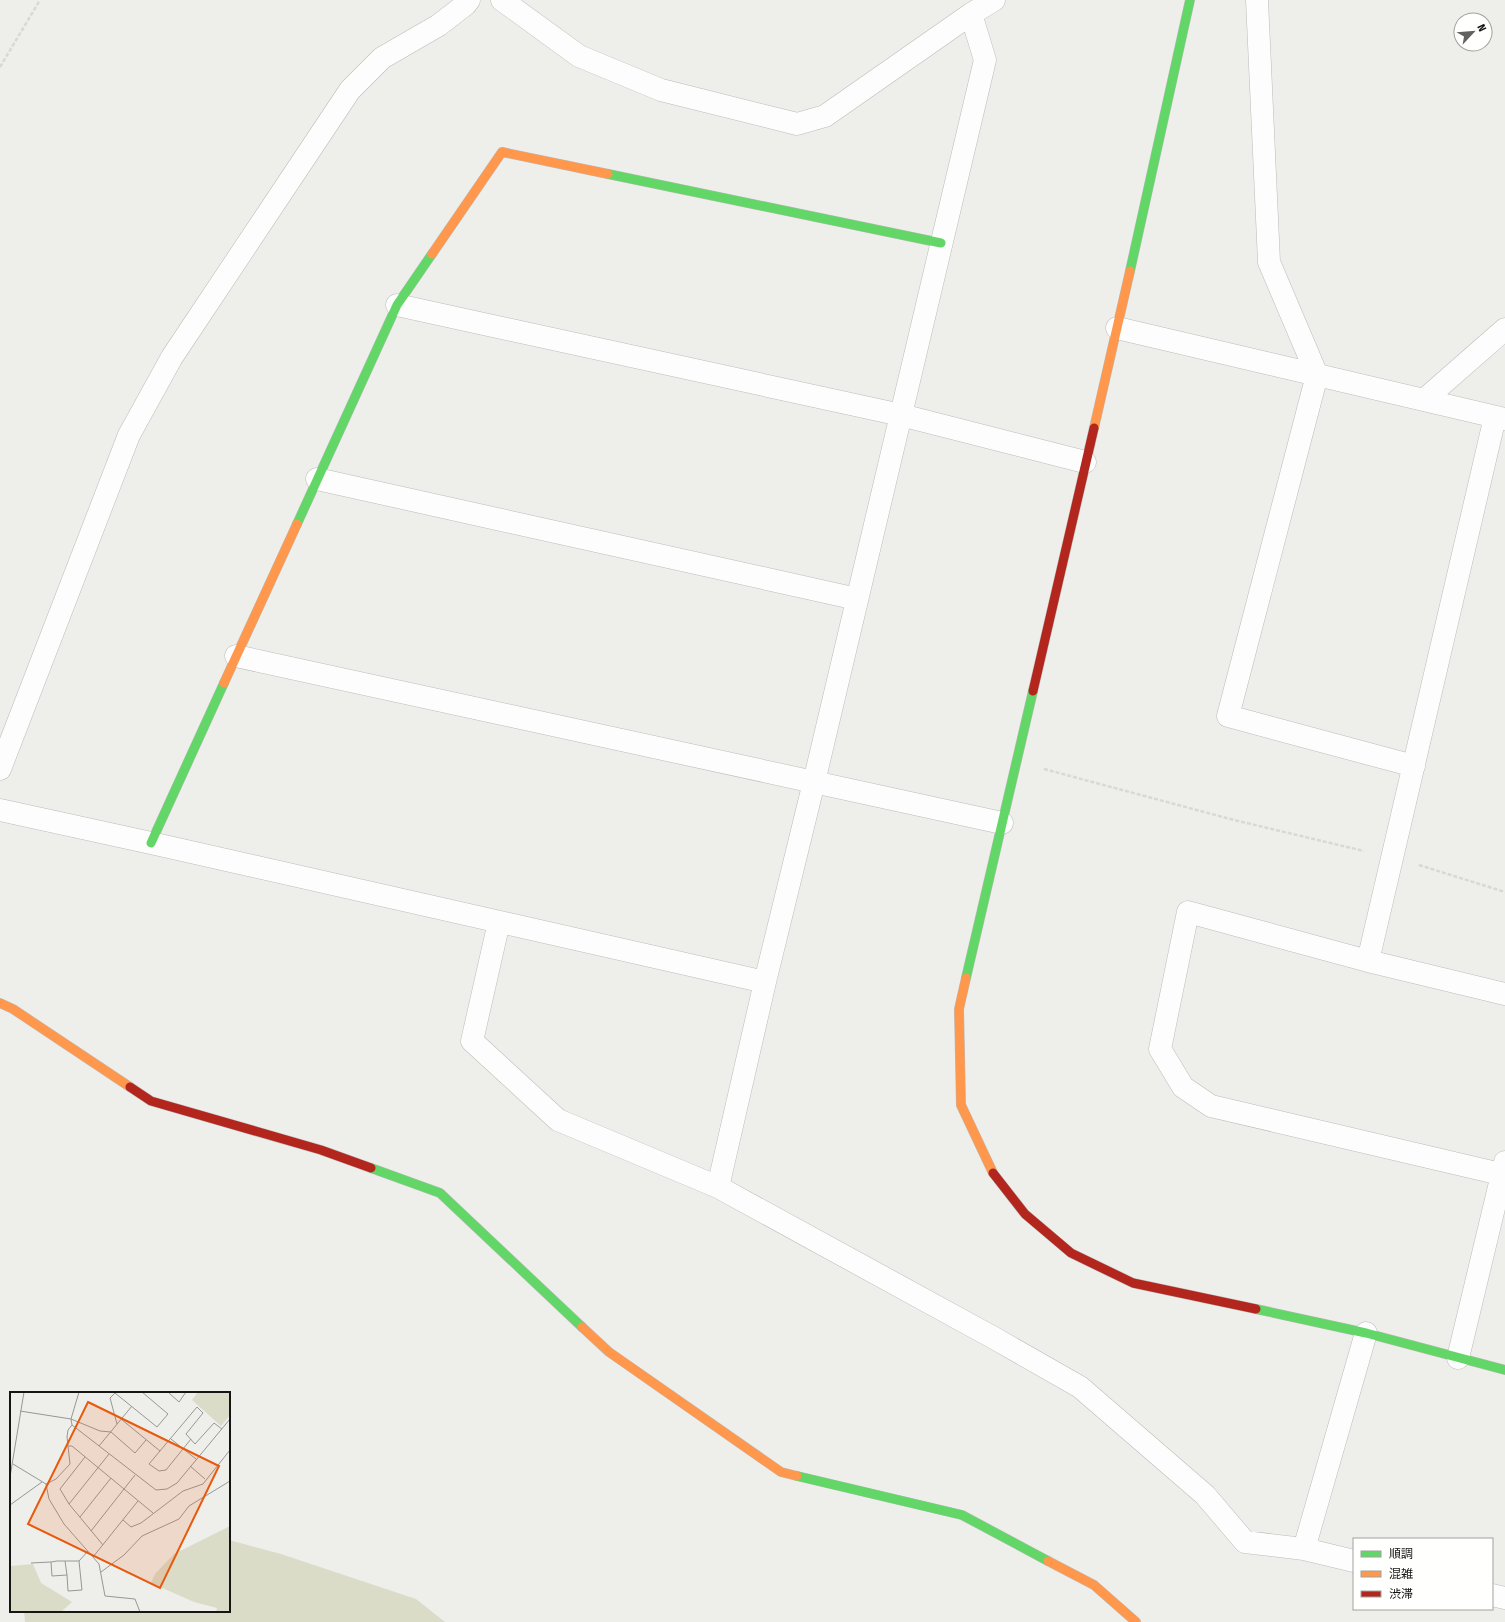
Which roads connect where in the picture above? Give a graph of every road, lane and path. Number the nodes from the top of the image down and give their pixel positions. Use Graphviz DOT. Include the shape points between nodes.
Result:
graph roads {
  1 [pos="40,0"];
  2 [pos="468,0"];
  3 [pos="502,0"];
  4 [pos="994,0"];
  5 [pos="1190,0"];
  6 [pos="1257,0"];
  7 [pos="971,14"];
  8 [pos="0,67"];
  9 [pos="941,243"];
  10 [pos="396,305"];
  11 [pos="1117,328"];
  12 [pos="1505,329"];
  13 [pos="1317,375"];
  14 [pos="1424,400"];
  15 [pos="901,415"];
  16 [pos="1500,418"];
  17 [pos="1086,462"];
  18 [pos="317,479"];
  19 [pos="857,599"];
  20 [pos="236,656"];
  21 [pos="8,723"];
  22 [pos="1016,762"];
  23 [pos="1414,766"];
  24 [pos="0,769"];
  25 [pos="814,782"];
  26 [pos="0,810"];
  27 [pos="1002,823"];
  28 [pos="151,842"];
  29 [pos="1392,857"];
  30 [pos="1505,892"];
  31 [pos="499,922"];
  32 [pos="1368,961"];
  33 [pos="765,982"];
  34 [pos="1505,994"];
  35 [pos="0,1003"];
  36 [pos="1504,1171"];
  37 [pos="718,1187"];
  38 [pos="1366,1333"];
  39 [pos="1458,1358"];
  40 [pos="1505,1370"];
  41 [pos="1304,1549"];
  42 [pos="1353,1561"];
  43 [pos="1493,1595"];
  44 [pos="1505,1598"];
  45 [pos="1136,1622"];
  1 -- 8 [label="path"];
  2 -- 21 [label="street" via="439,25 382,58 350,90 172,357 129,434"];
  3 -- 7 [label="street" via="579,56 661,90 797,124 825,116"];
  4 -- 7 [label="street"];
  5 -- 11 [label="street"];
  6 -- 13 [label="street" via="1269,262"];
  7 -- 9 [label="street" via="985,60"];
  9 -- 10 [label="street" via="502,152"];
  9 -- 15 [label="street"];
  10 -- 15 [label="street"];
  10 -- 18 [label="street"];
  11 -- 13 [label="street"];
  11 -- 17 [label="street"];
  12 -- 14 [label="street"];
  13 -- 14 [label="street"];
  13 -- 23 [label="street" via="1228,716"];
  14 -- 16 [label="street"];
  15 -- 17 [label="street"];
  15 -- 19 [label="street"];
  16 -- 23 [label="street"];
  17 -- 22 [label="street"];
  18 -- 19 [label="street"];
  18 -- 20 [label="street"];
  19 -- 25 [label="street"];
  20 -- 25 [label="street"];
  20 -- 28 [label="street"];
  21 -- 24 [label="street"];
  22 -- 27 [label="street"];
  22 -- 29 [label="path" via="1234,820"];
  23 -- 29 [label="street"];
  25 -- 27 [label="street"];
  25 -- 33 [label="street"];
  26 -- 28 [label="street"];
  27 -- 38 [label="street" via="959,1009 961,1105 995,1176 1025,1214 1071,1253 1133,1283"];
  28 -- 31 [label="street"];
  29 -- 30 [label="path"];
  29 -- 32 [label="street"];
  31 -- 33 [label="street"];
  31 -- 37 [label="street" via="472,1041 558,1120"];
  32 -- 34 [label="street"];
  32 -- 36 [label="street" via="1188,912 1160,1049 1183,1087 1211,1106"];
  33 -- 37 [label="street"];
  35 -- 45 [label="street" via="14,1009 151,1101 321,1150 440,1193 610,1352 782,1472 962,1515 1094,1585"];
  36 -- 39 [label="street"];
  37 -- 41 [label="street" via="1080,1387 1205,1495 1246,1542"];
  38 -- 39 [label="street"];
  38 -- 41 [label="street"];
  39 -- 40 [label="street"];
  41 -- 42 [label="street"];
  43 -- 44 [label="street"];
}
